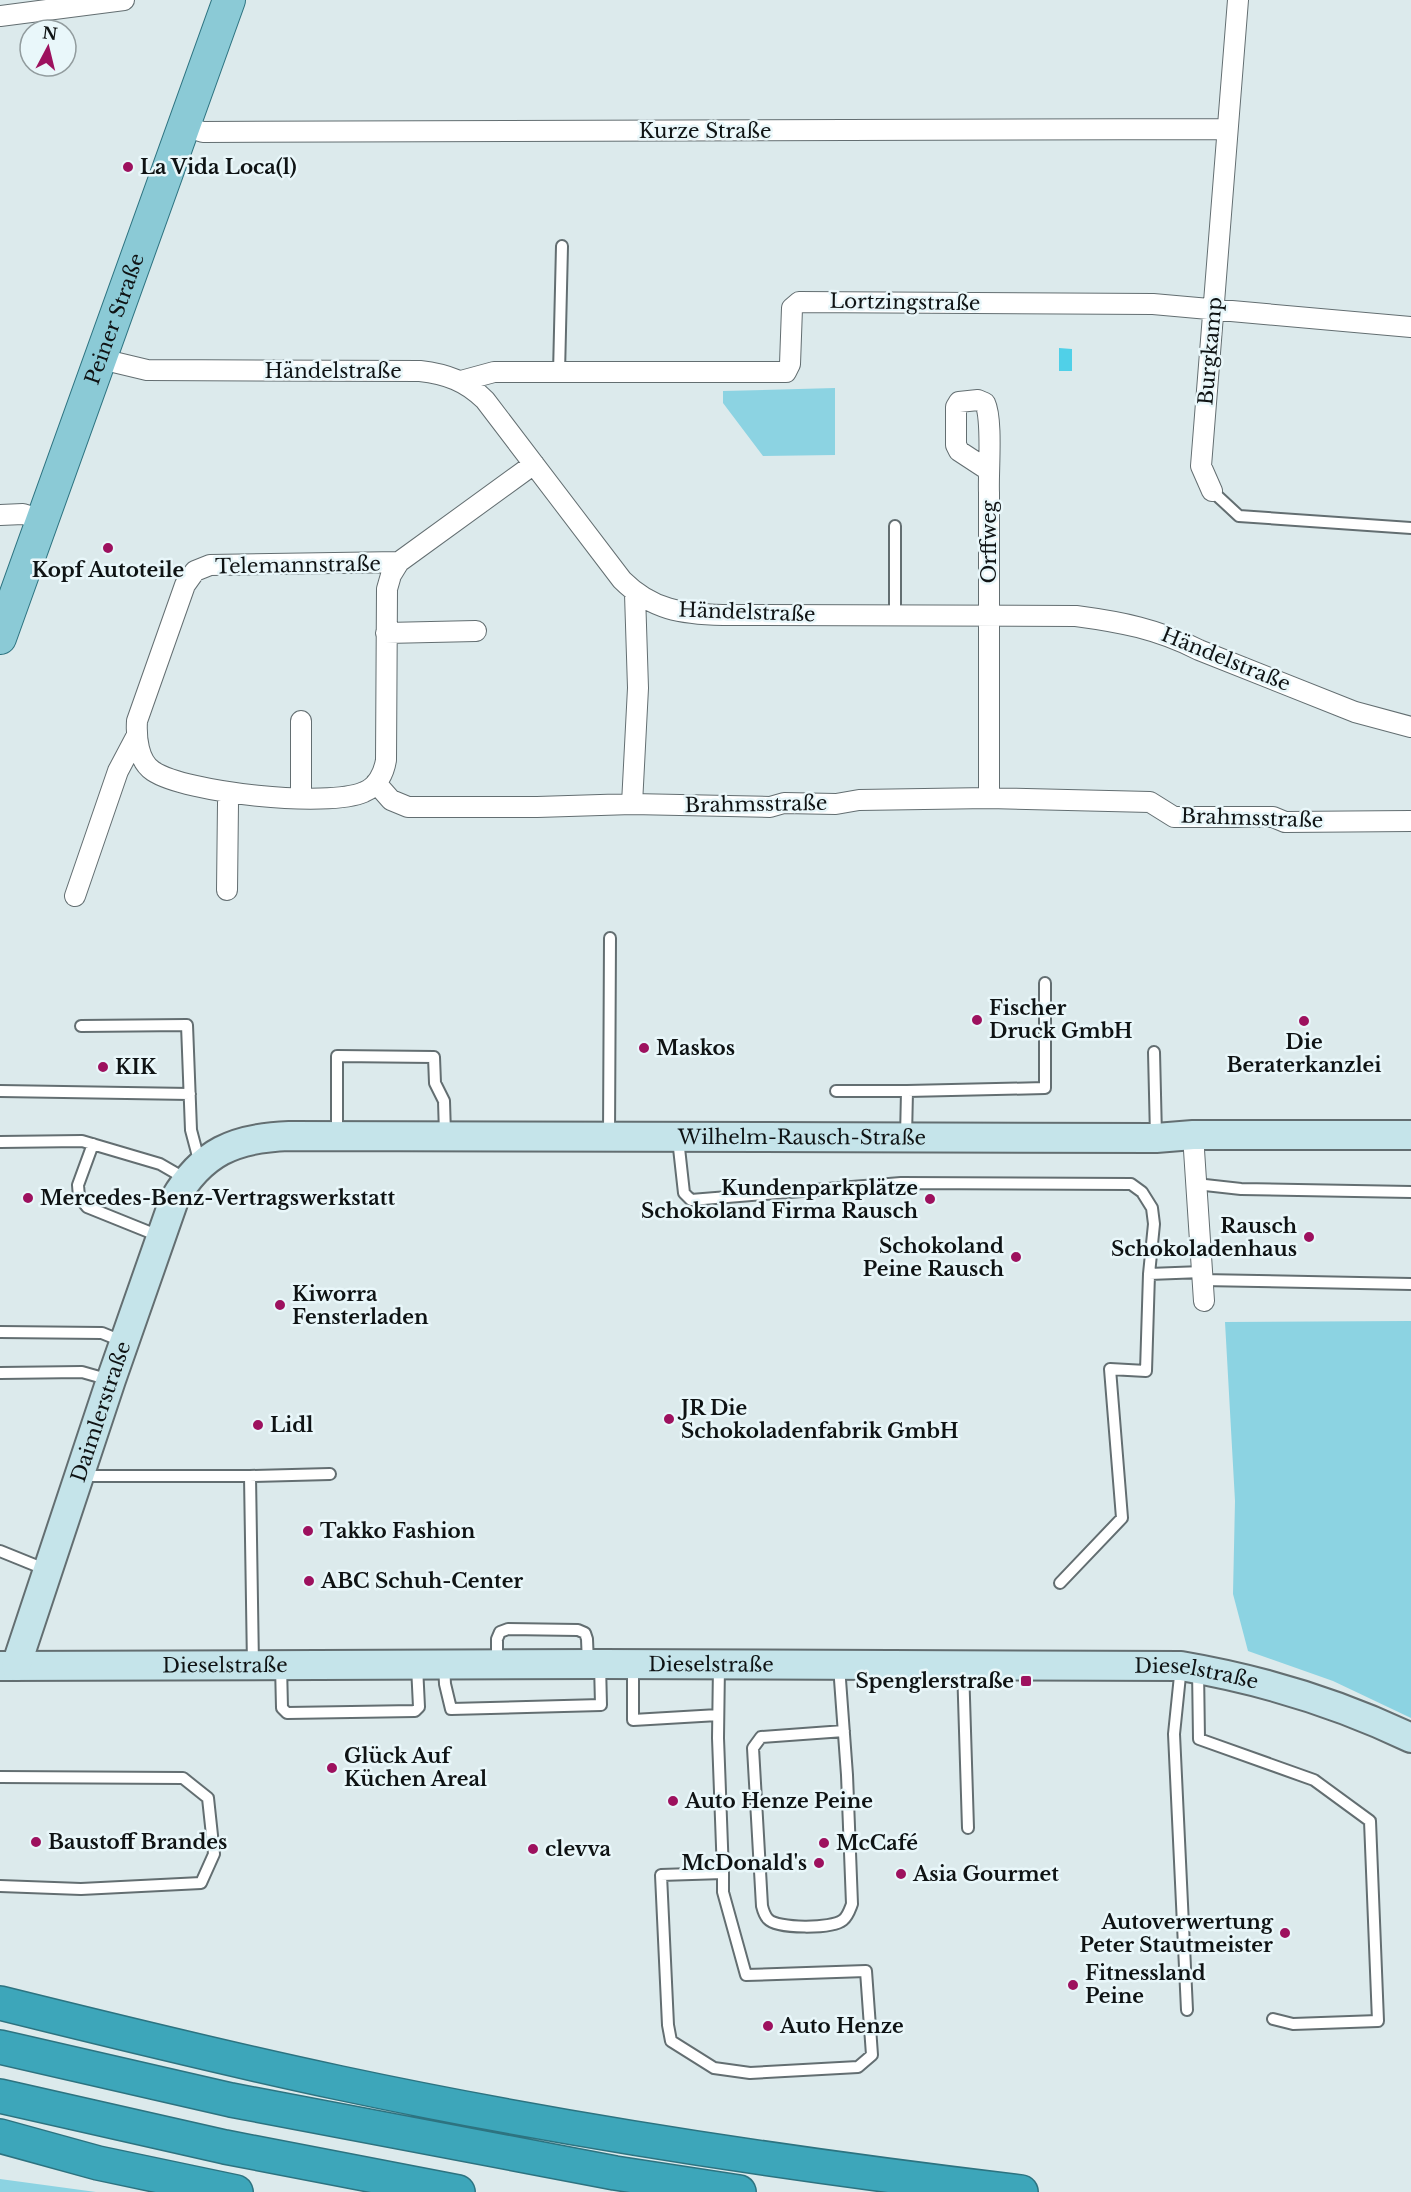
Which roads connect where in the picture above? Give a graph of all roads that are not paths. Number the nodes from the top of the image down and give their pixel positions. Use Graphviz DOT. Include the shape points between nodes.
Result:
graph roads {
  1 [pos="124,0"];
  2 [pos="1238,0"];
  3 [pos="221,3"];
  4 [pos="0,16"];
  5 [pos="183,126"];
  6 [pos="1227,129"];
  7 [pos="562,246"];
  8 [pos="1213,310"];
  9 [pos="1411,327"];
  10 [pos="101,359"];
  11 [pos="559,373"];
  12 [pos="460,381"];
  13 [pos="534,464"];
  14 [pos="988,470"];
  15 [pos="1212,491"];
  16 [pos="0,515"];
  17 [pos="42,520"];
  18 [pos="895,526"];
  19 [pos="1411,528"];
  20 [pos="399,562"];
  21 [pos="635,594"];
  22 [pos="895,615"];
  23 [pos="989,615"];
  24 [pos="476,630"];
  25 [pos="386,633"];
  26 [pos="0,638"];
  27 [pos="302,721"];
  28 [pos="1411,727"];
  29 [pos="136,737"];
  30 [pos="375,783"];
  31 [pos="231,793"];
  32 [pos="302,798"];
  33 [pos="988,798"];
  34 [pos="632,804"];
  35 [pos="1411,821"];
  36 [pos="227,890"];
  37 [pos="75,896"];
  38 [pos="610,939"];
  39 [pos="1045,983"];
  40 [pos="81,1026"];
  41 [pos="1154,1052"];
  42 [pos="836,1090"];
  43 [pos="0,1091"];
  44 [pos="907,1091"];
  45 [pos="190,1094"];
  46 [pos="1193,1135"];
  47 [pos="1411,1135"];
  48 [pos="678,1136"];
  49 [pos="337,1137"];
  50 [pos="444,1137"];
  51 [pos="609,1137"];
  52 [pos="906,1137"];
  53 [pos="1156,1138"];
  54 [pos="0,1142"];
  55 [pos="93,1144"];
  56 [pos="193,1172"];
  57 [pos="1196,1184"];
  58 [pos="1411,1192"];
  59 [pos="160,1236"];
  60 [pos="1149,1274"];
  61 [pos="1202,1276"];
  62 [pos="1411,1284"];
  63 [pos="1204,1301"];
  64 [pos="0,1332"];
  65 [pos="124,1342"];
  66 [pos="0,1373"];
  67 [pos="111,1380"];
  68 [pos="330,1474"];
  69 [pos="78,1476"];
  70 [pos="250,1476"];
  71 [pos="0,1551"];
  72 [pos="48,1570"];
  73 [pos="1060,1583"];
  74 [pos="594,1664"];
  75 [pos="633,1664"];
  76 [pos="253,1665"];
  77 [pos="280,1665"];
  78 [pos="431,1665"];
  79 [pos="719,1665"];
  80 [pos="838,1665"];
  81 [pos="963,1665"];
  82 [pos="8,1666"];
  83 [pos="1190,1667"];
  84 [pos="718,1715"];
  85 [pos="844,1731"];
  86 [pos="1411,1738"];
  87 [pos="0,1777"];
  88 [pos="968,1828"];
  89 [pos="723,1872"];
  90 [pos="0,1886"];
  91 [pos="0,2003"];
  92 [pos="1187,2010"];
  93 [pos="1273,2019"];
  94 [pos="0,2047"];
  95 [pos="0,2096"];
  96 [pos="0,2136"];
  97 [pos="0,2150"];
  98 [pos="98,2163"];
  99 [pos="236,2192"];
  100 [pos="458,2192"];
  101 [pos="739,2192"];
  102 [pos="1021,2192"];
  1 -- 4 [label="street"];
  2 -- 6 [label="street, Burgkamp"];
  3 -- 5 [label="main road, Peiner Straße"];
  5 -- 6 [label="street, Kurze Straße" via="203,132"];
  5 -- 10 [label="main road, Peiner Straße"];
  6 -- 8 [label="street, Burgkamp"];
  7 -- 11 [label="lane"];
  8 -- 9 [label="street, Lortzingstraße"];
  8 -- 11 [label="street, Lortzingstraße" via="1153,304 799,302 792,308 790,364 786,372"];
  8 -- 15 [label="street, Burgkamp" via="1201,466"];
  10 -- 12 [label="street, Händelstraße" via="147,370 420,371"];
  10 -- 17 [label="main road, Peiner Straße"];
  11 -- 12 [label="street, Lortzingstraße" via="494,372"];
  12 -- 13 [label="street, Händelstraße" via="485,400"];
  13 -- 20 [label="street, Telemannstraße"];
  13 -- 21 [label="street, Händelstraße"];
  14 -- 23 [label="street, Orffweg"];
  15 -- 19 [label="lane, Burgkamp" via="1239,516"];
  16 -- 17 [label="street" via="23,514"];
  17 -- 26 [label="main road, Peiner Straße"];
  18 -- 22 [label="lane"];
  20 -- 25 [label="street, Telemannstraße" via="387,589"];
  20 -- 29 [label="street, Telemannstraße" via="210,565 195,572 185,585 137,721"];
  21 -- 22 [label="street, Händelstraße" via="673,611 697,615"];
  21 -- 34 [label="street" via="638,688"];
  22 -- 23 [label="street, Händelstraße"];
  23 -- 28 [label="street, Händelstraße" via="1076,616 1153,630 1355,711"];
  23 -- 33 [label="street"];
  24 -- 25 [label="street"];
  25 -- 30 [label="street, Telemannstraße" via="386,760 384,773"];
  27 -- 32 [label="street"];
  29 -- 31 [label="street" via="152,771 184,784"];
  29 -- 37 [label="street, Telemannstraße" via="118,771"];
  30 -- 32 [label="street" via="350,797"];
  30 -- 34 [label="street, Brahmsstraße" via="390,800 408,807"];
  31 -- 32 [label="street"];
  31 -- 36 [label="street"];
  33 -- 34 [label="street, Brahmsstraße" via="784,803 770,807"];
  33 -- 35 [label="street, Brahmsstraße" via="1150,802 1174,817 1273,817 1285,822"];
  38 -- 51 [label="lane"];
  39 -- 44 [label="lane" via="1045,1088"];
  40 -- 45 [label="lane" via="187,1025"];
  41 -- 53 [label="lane"];
  42 -- 44 [label="lane"];
  43 -- 45 [label="lane"];
  44 -- 52 [label="lane"];
  45 -- 56 [label="lane"];
  46 -- 47 [label="street, Wilhelm-Rausch-Straße"];
  46 -- 53 [label="street, Wilhelm-Rausch-Straße"];
  46 -- 57 [label="street"];
  48 -- 51 [label="street, Wilhelm-Rausch-Straße"];
  48 -- 52 [label="street, Wilhelm-Rausch-Straße"];
  48 -- 60 [label="lane" via="682,1187 691,1200 901,1183 1131,1184 1142,1192 1152,1208"];
  49 -- 50 [label="street, Wilhelm-Rausch-Straße"];
  49 -- 50 [label="lane" via="337,1056 434,1057 435,1083 444,1101"];
  49 -- 56 [label="street, Wilhelm-Rausch-Straße" via="262,1137 221,1151"];
  50 -- 51 [label="street, Wilhelm-Rausch-Straße"];
  52 -- 53 [label="street, Wilhelm-Rausch-Straße"];
  54 -- 55 [label="lane"];
  55 -- 56 [label="lane"];
  55 -- 59 [label="lane" via="78,1185 79,1197 87,1207"];
  56 -- 59 [label="street, Daimlerstraße" via="174,1200"];
  57 -- 58 [label="lane" via="1241,1189"];
  57 -- 61 [label="street"];
  59 -- 65 [label="street, Daimlerstraße"];
  60 -- 61 [label="lane"];
  60 -- 73 [label="lane" via="1146,1371 1110,1369 1122,1518"];
  61 -- 62 [label="lane"];
  61 -- 63 [label="street"];
  64 -- 65 [label="lane" via="102,1333"];
  65 -- 67 [label="street, Daimlerstraße"];
  66 -- 67 [label="lane" via="82,1372"];
  67 -- 69 [label="street, Daimlerstraße"];
  68 -- 70 [label="lane"];
  69 -- 70 [label="lane"];
  69 -- 72 [label="street, Daimlerstraße"];
  70 -- 76 [label="lane"];
  71 -- 72 [label="lane"];
  72 -- 82 [label="street, Daimlerstraße"];
  74 -- 75 [label="street, Dieselstraße"];
  74 -- 78 [label="street, Dieselstraße"];
  74 -- 78 [label="lane" via="601,1705 450,1708 445,1684"];
  75 -- 79 [label="street, Dieselstraße"];
  75 -- 84 [label="lane" via="633,1720"];
  76 -- 77 [label="street, Dieselstraße"];
  76 -- 82 [label="street, Dieselstraße"];
  77 -- 78 [label="street, Dieselstraße"];
  77 -- 78 [label="lane" via="282,1708 287,1713 415,1711"];
  79 -- 80 [label="street, Dieselstraße"];
  79 -- 84 [label="lane"];
  80 -- 81 [label="street, Dieselstraße"];
  80 -- 85 [label="lane"];
  81 -- 83 [label="street, Dieselstraße"];
  81 -- 88 [label="lane"];
  83 -- 86 [label="street, Dieselstraße" via="1317,1698"];
  83 -- 92 [label="lane" via="1173,1734"];
  83 -- 93 [label="lane" via="1199,1739 1314,1780 1370,1821 1378,2021 1293,2024"];
  84 -- 89 [label="lane"];
  85 -- 85 [label="lane" via="761,1737 753,1748 762,1906 766,1919 784,1926 833,1925 842,1921 852,1904"];
  87 -- 90 [label="lane" via="183,1778 208,1798 214,1854 201,1883 81,1889"];
  89 -- 89 [label="lane" via="723,1892 746,1975 866,1971 872,2055 858,2067 750,2073 714,2068 672,2041 661,1875"];
  91 -- 102 [label="highway" via="342,2084 538,2121 842,2171"];
  94 -- 101 [label="highway" via="231,2100 615,2173"];
  95 -- 100 [label="highway" via="225,2147"];
  96 -- 98 [label="highway"];
  97 -- 98 [label="highway"];
  98 -- 99 [label="highway"];
}
